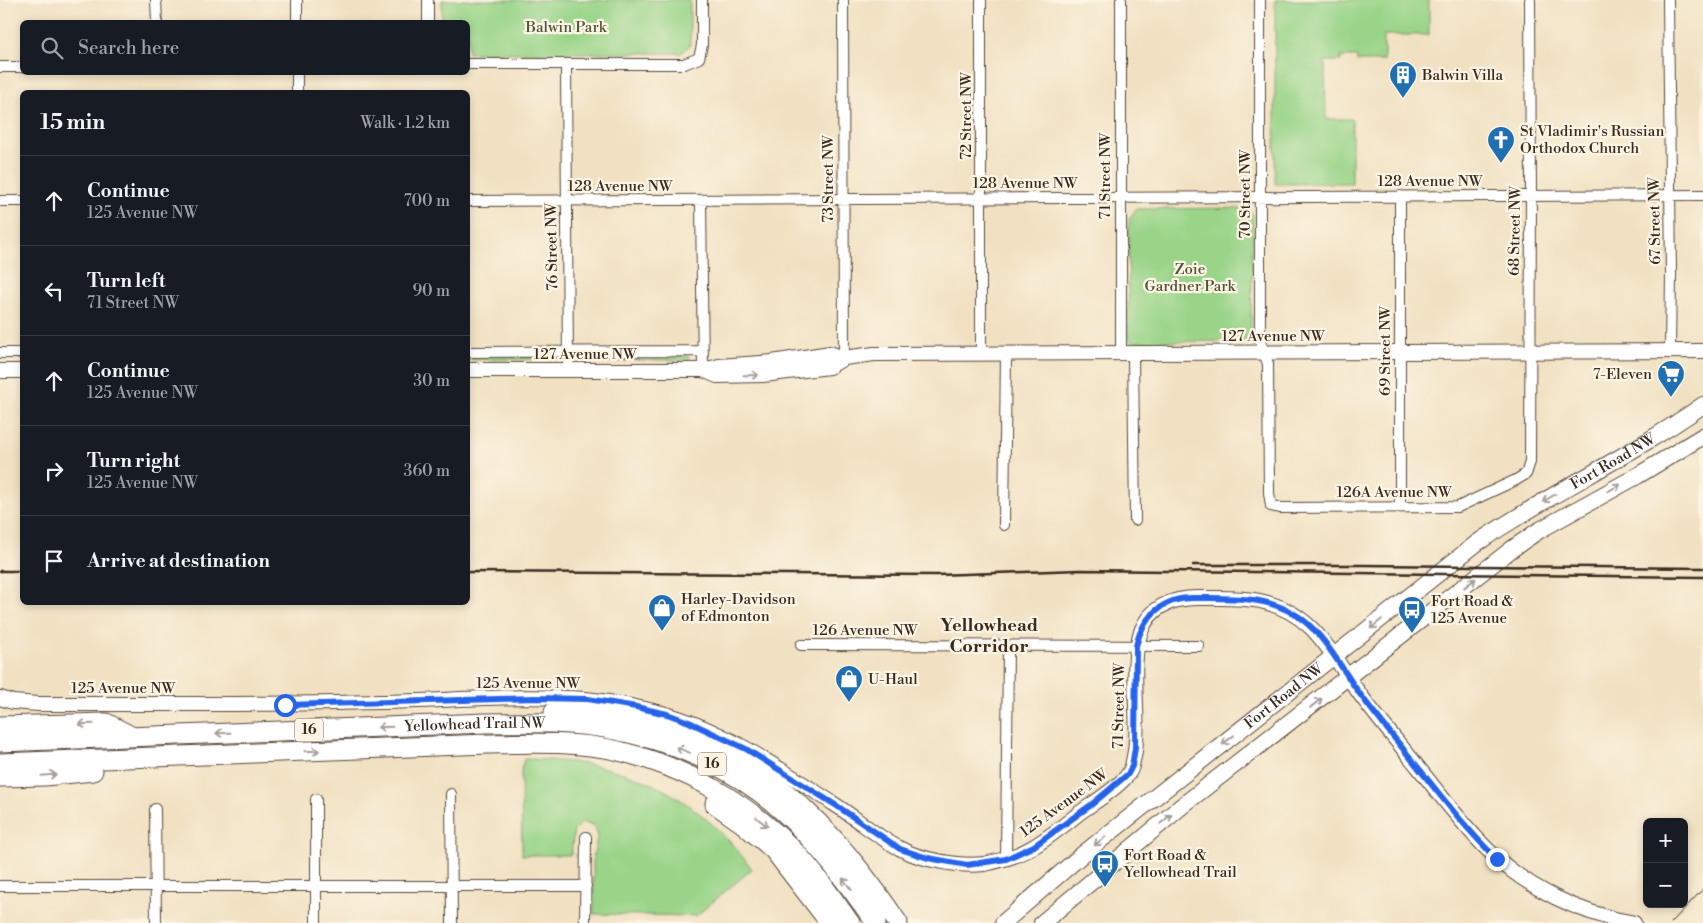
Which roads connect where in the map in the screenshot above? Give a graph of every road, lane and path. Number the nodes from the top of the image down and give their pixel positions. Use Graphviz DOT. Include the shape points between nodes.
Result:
graph roads {
  1 [pos="156,0"];
  2 [pos="297,0"];
  3 [pos="428,0"];
  4 [pos="702,0"];
  5 [pos="843,0"];
  6 [pos="981,0"];
  7 [pos="1121,0"];
  8 [pos="1260,0"];
  9 [pos="1530,0"];
  10 [pos="1668,0"];
  11 [pos="157,20"];
  12 [pos="297,20"];
  13 [pos="428,20"];
  14 [pos="470,64"];
  15 [pos="566,64"];
  16 [pos="0,67"];
  17 [pos="20,67"];
  18 [pos="297,75"];
  19 [pos="297,90"];
  20 [pos="1670,195"];
  21 [pos="1703,195"];
  22 [pos="1400,196"];
  23 [pos="1531,196"];
  24 [pos="1260,197"];
  25 [pos="1121,198"];
  26 [pos="981,199"];
  27 [pos="701,200"];
  28 [pos="843,200"];
  29 [pos="0,201"];
  30 [pos="20,201"];
  31 [pos="470,201"];
  32 [pos="566,201"];
  33 [pos="703,351"];
  34 [pos="1670,351"];
  35 [pos="1703,351"];
  36 [pos="470,352"];
  37 [pos="568,352"];
  38 [pos="1264,352"];
  39 [pos="1400,352"];
  40 [pos="1530,352"];
  41 [pos="0,353"];
  42 [pos="20,353"];
  43 [pos="981,353"];
  44 [pos="1006,353"];
  45 [pos="1127,353"];
  46 [pos="844,358"];
  47 [pos="470,370"];
  48 [pos="568,370"];
  49 [pos="703,370"];
  50 [pos="0,371"];
  51 [pos="20,371"];
  52 [pos="1703,405"];
  53 [pos="1703,431"];
  54 [pos="1697,439"];
  55 [pos="1530,462"];
  56 [pos="1272,506"];
  57 [pos="1400,507"];
  58 [pos="1135,520"];
  59 [pos="1004,524"];
  60 [pos="801,644"];
  61 [pos="1008,646"];
  62 [pos="1136,646"];
  63 [pos="1199,646"];
  64 [pos="1335,656"];
  65 [pos="1349,677"];
  66 [pos="0,698"];
  67 [pos="486,723"];
  68 [pos="0,726"];
  69 [pos="132,737"];
  70 [pos="0,742"];
  71 [pos="487,744"];
  72 [pos="263,752"];
  73 [pos="0,763"];
  74 [pos="1132,766"];
  75 [pos="0,778"];
  76 [pos="451,794"];
  77 [pos="316,799"];
  78 [pos="155,809"];
  79 [pos="586,837"];
  80 [pos="1006,859"];
  81 [pos="0,886"];
  82 [pos="156,886"];
  83 [pos="316,886"];
  84 [pos="452,886"];
  85 [pos="586,886"];
  86 [pos="156,923"];
  87 [pos="316,923"];
  88 [pos="452,923"];
  89 [pos="585,923"];
  90 [pos="830,923"];
  91 [pos="850,923"];
  92 [pos="876,923"];
  93 [pos="898,923"];
  94 [pos="1003,923"];
  95 [pos="1042,923"];
  96 [pos="1634,923"];
  1 -- 11 [label="street"];
  2 -- 12 [label="street"];
  3 -- 13 [label="street"];
  4 -- 15 [label="street" via="699,58 684,64"];
  5 -- 28 [label="street, 73 Street NW"];
  6 -- 26 [label="street, 72 Street NW"];
  7 -- 25 [label="street, 71 Street NW"];
  8 -- 24 [label="street, 70 Street NW"];
  9 -- 23 [label="street, 68 Street NW"];
  10 -- 20 [label="street, 67 Street NW"];
  14 -- 15 [label="street"];
  15 -- 32 [label="street, 76 Street NW"];
  16 -- 17 [label="street"];
  18 -- 19 [label="street"];
  20 -- 21 [label="street, 128 Avenue NW"];
  20 -- 23 [label="street, 128 Avenue NW"];
  20 -- 34 [label="street, 67 Street NW"];
  22 -- 23 [label="street, 128 Avenue NW"];
  22 -- 24 [label="street, 128 Avenue NW"];
  22 -- 39 [label="street, 69 Street NW"];
  23 -- 40 [label="street, 68 Street NW"];
  24 -- 25 [label="street, 128 Avenue NW"];
  24 -- 38 [label="street, 70 Street NW" via="1260,341"];
  25 -- 26 [label="street, 128 Avenue NW"];
  25 -- 45 [label="street, 71 Street NW"];
  26 -- 28 [label="street, 128 Avenue NW"];
  26 -- 43 [label="street, 72 Street NW"];
  27 -- 28 [label="street, 128 Avenue NW"];
  27 -- 32 [label="street, 128 Avenue NW"];
  27 -- 33 [label="street"];
  28 -- 46 [label="street, 73 Street NW"];
  29 -- 30 [label="street"];
  31 -- 32 [label="street, 128 Avenue NW"];
  32 -- 37 [label="street, 76 Street NW"];
  33 -- 37 [label="street, 127 Avenue NW"];
  33 -- 49 [label="street"];
  34 -- 35 [label="street, 127 Avenue NW"];
  34 -- 40 [label="street, 127 Avenue NW"];
  36 -- 37 [label="street, 127 Avenue NW"];
  37 -- 48 [label="street, 76 Street NW"];
  38 -- 39 [label="street, 127 Avenue NW"];
  38 -- 45 [label="street, 127 Avenue NW"];
  38 -- 56 [label="street, 70 Street NW" via="1268,364 1269,493"];
  39 -- 40 [label="street, 127 Avenue NW"];
  39 -- 57 [label="street, 69 Street NW"];
  40 -- 55 [label="street, 68 Street NW"];
  41 -- 42 [label="street"];
  43 -- 44 [label="street, 127 Avenue NW"];
  43 -- 46 [label="street, 127 Avenue NW" via="874,354"];
  44 -- 45 [label="street, 127 Avenue NW"];
  44 -- 59 [label="street"];
  45 -- 58 [label="street, 71 Street NW"];
  46 -- 49 [label="street, 127 Avenue NW" via="829,367 763,375 717,376"];
  47 -- 48 [label="street, 127 Avenue NW"];
  48 -- 49 [label="street, 127 Avenue NW"];
  50 -- 51 [label="street"];
  52 -- 64 [label="main road, Fort Road NW, one-way" via="1483,539"];
  53 -- 54 [label="main road, Fort Road NW"];
  65 -- 54 [label="main road, Fort Road NW, one-way" via="1532,535"];
  55 -- 57 [label="street, 126A Avenue NW" via="1523,477 1458,507"];
  56 -- 57 [label="street, 126A Avenue NW"];
  60 -- 61 [label="street, 126 Avenue NW"];
  61 -- 62 [label="street, 126 Avenue NW"];
  61 -- 80 [label="street"];
  62 -- 63 [label="street, 126 Avenue NW"];
  62 -- 64 [label="street" via="1143,624 1164,605 1183,598 1242,598 1274,604 1294,614 1316,632"];
  62 -- 74 [label="street, 71 Street NW"];
  64 -- 65 [label="street"];
  64 -- 94 [label="main road, Fort Road NW, one-way" via="1083,854"];
  95 -- 65 [label="main road, Fort Road NW, one-way" via="1176,811"];
  65 -- 96 [label="street" via="1453,810 1497,859 1537,887 1568,903"];
  66 -- 80 [label="street, 125 Avenue NW" via="38,704 285,705 534,698 598,700 667,714 746,749 900,849 967,865"];
  67 -- 69 [label="highway, Yellowhead Trail NW / 16, one-way"];
  92 -- 67 [label="highway, Yellowhead Trail NW / 16, one-way" via="825,855 786,814 766,797 705,760 656,740 602,728 552,723"];
  67 -- 93 [label="highway" via="557,712 594,712 626,717 712,744 755,768 819,823 849,855"];
  69 -- 68 [label="highway, one-way" via="106,723"];
  69 -- 70 [label="highway, Yellowhead Trail NW / 16"];
  72 -- 71 [label="highway, Yellowhead Trail NW / 16, one-way"];
  71 -- 90 [label="highway" via="617,761 663,776 692,790 742,823 773,849"];
  71 -- 91 [label="highway, Yellowhead Trail NW / 16, one-way" via="567,744 619,751 709,786 747,810 783,841 816,876"];
  72 -- 73 [label="highway, Yellowhead Trail NW / 16"];
  75 -- 72 [label="highway, one-way"];
  74 -- 80 [label="street, 125 Avenue NW" via="1122,781 1067,822 1034,846"];
  76 -- 84 [label="street"];
  77 -- 83 [label="street"];
  78 -- 82 [label="street"];
  79 -- 85 [label="street"];
  81 -- 82 [label="street"];
  82 -- 83 [label="street"];
  82 -- 86 [label="street"];
  83 -- 84 [label="street"];
  83 -- 87 [label="street"];
  84 -- 85 [label="street"];
  84 -- 88 [label="street"];
  85 -- 89 [label="street"];
}
